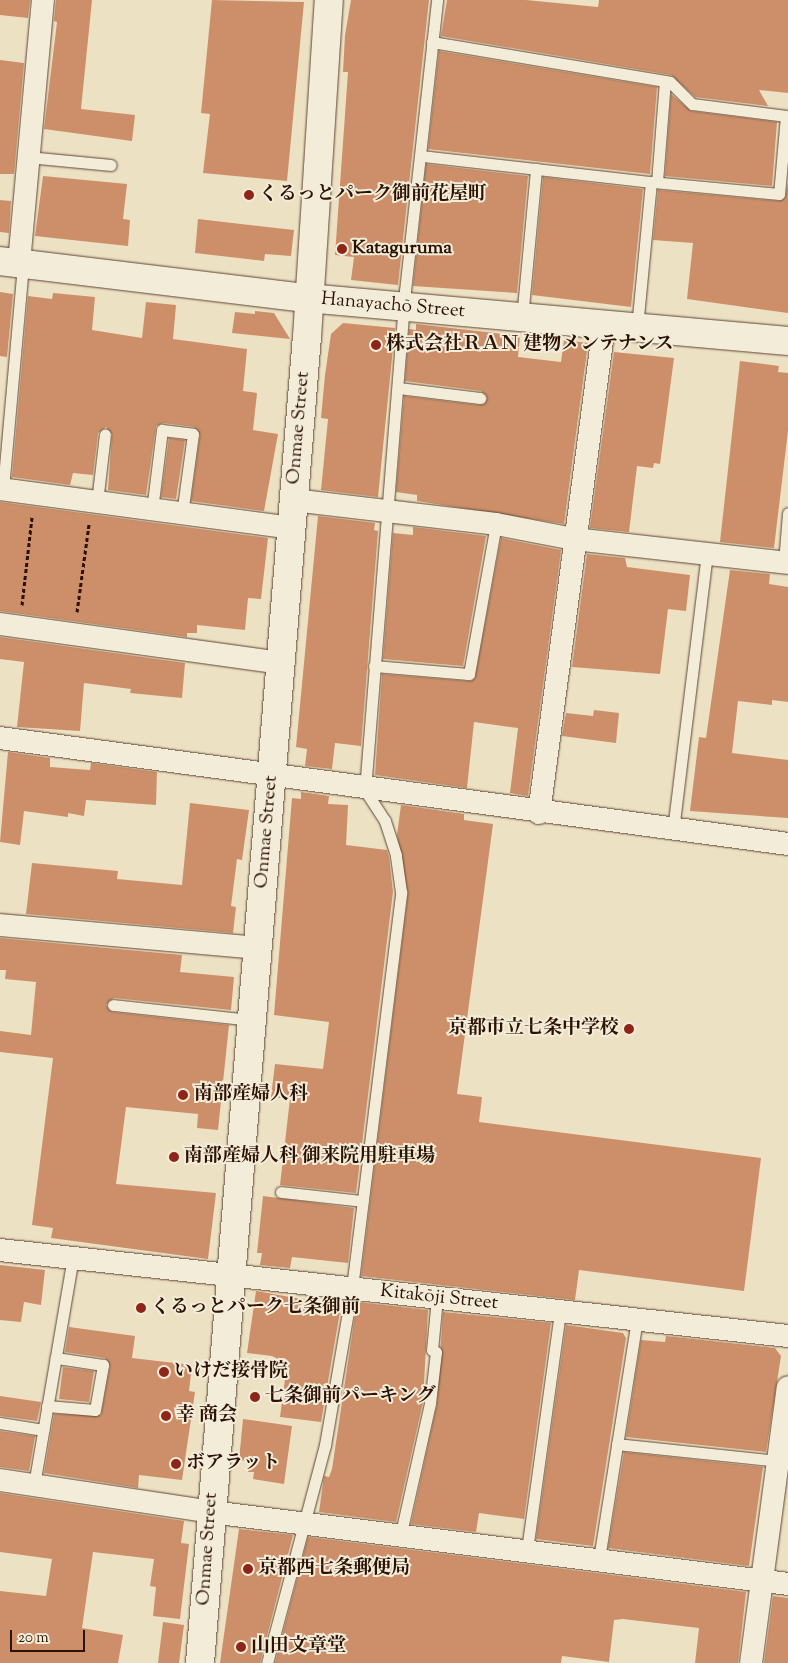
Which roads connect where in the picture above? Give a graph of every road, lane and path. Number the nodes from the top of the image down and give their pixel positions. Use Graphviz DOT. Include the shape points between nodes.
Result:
graph roads {
  1 [pos="43,0"];
  2 [pos="329,0"];
  3 [pos="437,0"];
  4 [pos="432,42"];
  5 [pos="665,81"];
  6 [pos="422,156"];
  7 [pos="28,157"];
  8 [pos="110,165"];
  9 [pos="536,169"];
  10 [pos="654,182"];
  11 [pos="14,262"];
  12 [pos="307,298"];
  13 [pos="406,306"];
  14 [pos="522,318"];
  15 [pos="604,324"];
  16 [pos="637,328"];
  17 [pos="788,342"];
  18 [pos="398,388"];
  19 [pos="480,398"];
  20 [pos="106,434"];
  21 [pos="2,489"];
  22 [pos="35,494"];
  23 [pos="293,500"];
  24 [pos="95,502"];
  25 [pos="152,510"];
  26 [pos="390,511"];
  27 [pos="788,513"];
  28 [pos="182,514"];
  29 [pos="496,524"];
  30 [pos="291,528"];
  31 [pos="574,539"];
  32 [pos="706,554"];
  33 [pos="786,563"];
  34 [pos="10,626"];
  35 [pos="74,634"];
  36 [pos="280,663"];
  37 [pos="374,666"];
  38 [pos="0,738"];
  39 [pos="273,773"];
  40 [pos="365,790"];
  41 [pos="539,813"];
  42 [pos="673,830"];
  43 [pos="788,844"];
  44 [pos="0,925"];
  45 [pos="256,948"];
  46 [pos="113,1005"];
  47 [pos="251,1020"];
  48 [pos="281,1192"];
  49 [pos="363,1201"];
  50 [pos="0,1250"];
  51 [pos="73,1258"];
  52 [pos="231,1276"];
  53 [pos="352,1288"];
  54 [pos="437,1298"];
  55 [pos="560,1311"];
  56 [pos="637,1319"];
  57 [pos="788,1336"];
  58 [pos="56,1358"];
  59 [pos="788,1388"];
  60 [pos="47,1406"];
  61 [pos="0,1423"];
  62 [pos="44,1430"];
  63 [pos="617,1444"];
  64 [pos="779,1461"];
  65 [pos="0,1480"];
  66 [pos="34,1485"];
  67 [pos="211,1512"];
  68 [pos="305,1521"];
  69 [pos="401,1533"];
  70 [pos="527,1550"];
  71 [pos="599,1559"];
  72 [pos="763,1581"];
  73 [pos="788,1584"];
  74 [pos="200,1663"];
  75 [pos="267,1663"];
  76 [pos="751,1663"];
  1 -- 7 [label="street"];
  2 -- 12 [label="street, Onmae Street"];
  3 -- 4 [label="lane"];
  4 -- 5 [label="lane"];
  4 -- 6 [label="lane"];
  5 -- 10 [label="lane"];
  5 -- 10 [label="lane" via="692,104 786,116 779,194"];
  6 -- 9 [label="lane"];
  6 -- 13 [label="lane"];
  7 -- 8 [label="lane"];
  7 -- 11 [label="street"];
  9 -- 10 [label="lane"];
  9 -- 14 [label="lane"];
  10 -- 16 [label="lane"];
  11 -- 12 [label="street, Hanayachō Street"];
  11 -- 21 [label="lane"];
  12 -- 13 [label="street, Hanayachō Street"];
  12 -- 23 [label="street, Onmae Street"];
  13 -- 14 [label="street, Hanayachō Street"];
  13 -- 18 [label="lane"];
  14 -- 15 [label="street, Hanayachō Street"];
  15 -- 16 [label="street, Hanayachō Street"];
  15 -- 31 [label="street"];
  16 -- 17 [label="street, Hanayachō Street"];
  18 -- 19 [label="lane"];
  18 -- 26 [label="lane"];
  20 -- 24 [label="lane"];
  21 -- 22 [label="street"];
  22 -- 24 [label="street"];
  22 -- 34 [label="path"];
  23 -- 26 [label="street"];
  23 -- 30 [label="street, Onmae Street"];
  24 -- 25 [label="street"];
  24 -- 35 [label="path"];
  25 -- 28 [label="street"];
  25 -- 28 [label="lane" via="162,430 193,434"];
  26 -- 29 [label="street"];
  26 -- 37 [label="lane"];
  27 -- 33 [label="lane"];
  28 -- 30 [label="street"];
  29 -- 31 [label="street"];
  29 -- 37 [label="lane" via="469,674"];
  30 -- 36 [label="street, Onmae Street"];
  31 -- 32 [label="street"];
  31 -- 41 [label="street"];
  32 -- 33 [label="street"];
  32 -- 42 [label="lane"];
  34 -- 35 [label="street"];
  35 -- 36 [label="street"];
  36 -- 39 [label="street, Onmae Street"];
  37 -- 40 [label="lane"];
  38 -- 39 [label="street"];
  39 -- 40 [label="street"];
  39 -- 45 [label="street, Onmae Street"];
  40 -- 41 [label="street"];
  40 -- 49 [label="lane" via="385,821 396,855 401,892"];
  41 -- 42 [label="street"];
  42 -- 43 [label="street"];
  44 -- 45 [label="street"];
  45 -- 47 [label="street, Onmae Street"];
  46 -- 47 [label="lane"];
  47 -- 52 [label="street, Onmae Street"];
  48 -- 49 [label="lane"];
  49 -- 53 [label="lane"];
  50 -- 51 [label="street, Kitakōji Street"];
  51 -- 52 [label="street, Kitakōji Street"];
  51 -- 58 [label="lane"];
  52 -- 53 [label="street, Kitakōji Street"];
  52 -- 67 [label="street, Onmae Street"];
  53 -- 54 [label="street, Kitakōji Street"];
  53 -- 68 [label="lane" via="325,1445"];
  54 -- 55 [label="street, Kitakōji Street"];
  54 -- 69 [label="lane" via="432,1350 436,1352 430,1403"];
  55 -- 56 [label="street, Kitakōji Street"];
  55 -- 70 [label="lane"];
  56 -- 57 [label="street, Kitakōji Street"];
  56 -- 63 [label="lane"];
  58 -- 60 [label="lane"];
  58 -- 60 [label="lane" via="103,1365 95,1410"];
  59 -- 64 [label="street"];
  60 -- 62 [label="lane"];
  61 -- 62 [label="lane"];
  62 -- 66 [label="lane"];
  63 -- 64 [label="lane"];
  63 -- 71 [label="lane"];
  64 -- 72 [label="street"];
  65 -- 66 [label="street"];
  66 -- 67 [label="street"];
  67 -- 68 [label="street"];
  67 -- 74 [label="street, Onmae Street"];
  68 -- 69 [label="street"];
  68 -- 75 [label="lane"];
  69 -- 70 [label="street"];
  70 -- 71 [label="street"];
  71 -- 72 [label="street"];
  72 -- 73 [label="street"];
  72 -- 76 [label="street"];
}
